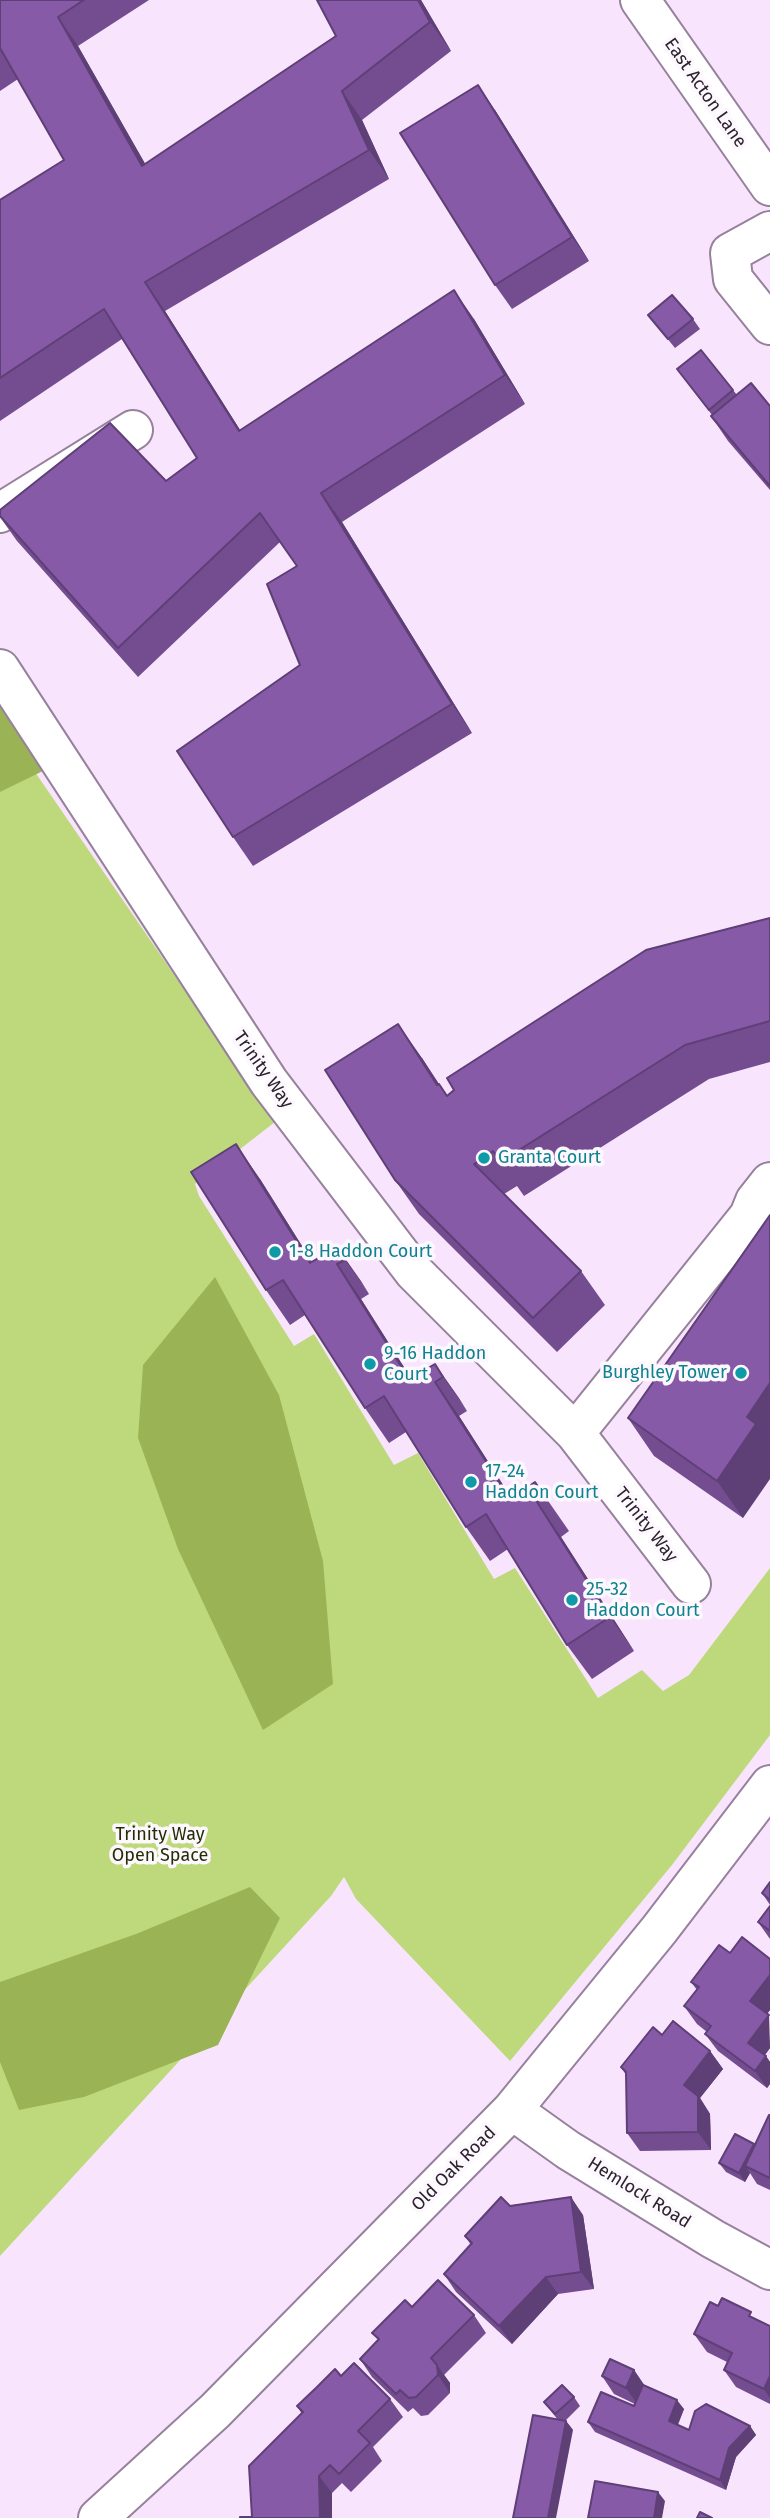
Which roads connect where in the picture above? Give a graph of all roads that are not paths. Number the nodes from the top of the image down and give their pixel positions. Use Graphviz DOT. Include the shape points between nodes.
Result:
graph roads {
  1 [pos="640,0"];
  2 [pos="770,186"];
  3 [pos="770,231"];
  4 [pos="770,325"];
  5 [pos="133,430"];
  6 [pos="0,513"];
  7 [pos="0,669"];
  8 [pos="770,1182"];
  9 [pos="575,1433"];
  10 [pos="691,1584"];
  11 [pos="770,1784"];
  12 [pos="512,2110"];
  13 [pos="770,2270"];
  14 [pos="98,2518"];
  1 -- 2 [label="street, East Acton Lane"];
  3 -- 4 [label="street" via="730,253 733,279"];
  5 -- 6 [label="street"];
  7 -- 9 [label="street, Trinity Way" via="269,1082 414,1272"];
  8 -- 9 [label="street" via="749,1216"];
  9 -- 10 [label="street, Trinity Way"];
  11 -- 12 [label="street, Old Oak Road" via="659,1930"];
  12 -- 13 [label="street, Hemlock Road" via="568,2150"];
  12 -- 14 [label="street, Old Oak Road" via="215,2411"];
}
